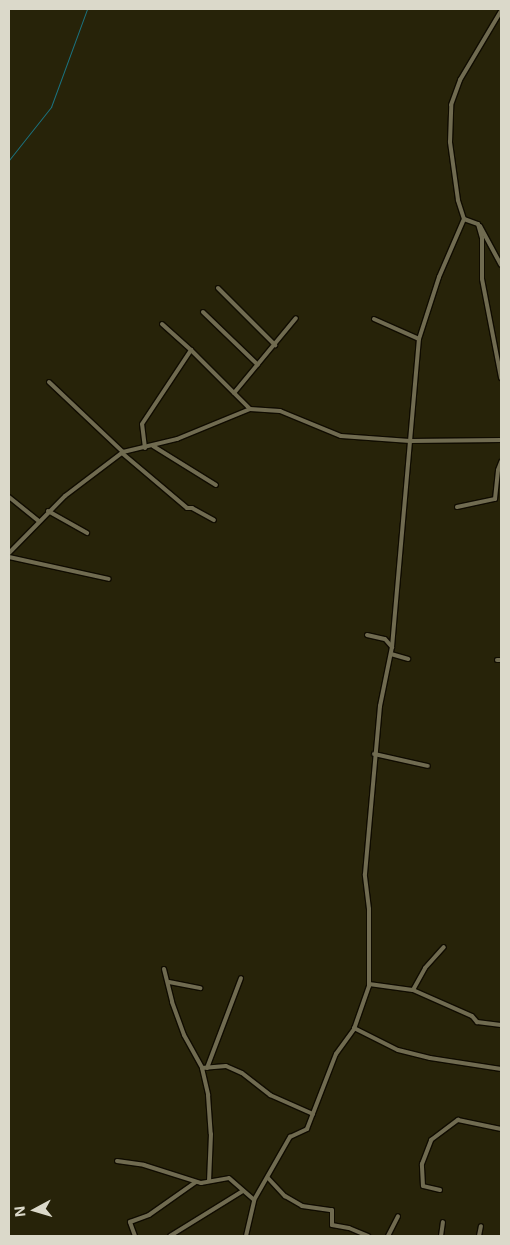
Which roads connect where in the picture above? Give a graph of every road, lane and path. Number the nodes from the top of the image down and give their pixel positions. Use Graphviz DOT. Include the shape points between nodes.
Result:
graph roads {
  1 [pos="501,11"];
  2 [pos="464,219"];
  3 [pos="478,224"];
  4 [pos="501,265"];
  5 [pos="218,288"];
  6 [pos="203,312"];
  7 [pos="296,318"];
  8 [pos="374,319"];
  9 [pos="162,324"];
  10 [pos="419,339"];
  11 [pos="275,345"];
  12 [pos="191,350"];
  13 [pos="258,365"];
  14 [pos="501,378"];
  15 [pos="49,382"];
  16 [pos="234,393"];
  17 [pos="250,408"];
  18 [pos="501,440"];
  19 [pos="410,441"];
  20 [pos="153,446"];
  21 [pos="145,448"];
  22 [pos="122,453"];
  23 [pos="501,462"];
  24 [pos="216,485"];
  25 [pos="9,497"];
  26 [pos="457,507"];
  27 [pos="48,511"];
  28 [pos="214,520"];
  29 [pos="39,521"];
  30 [pos="87,533"];
  31 [pos="9,553"];
  32 [pos="9,557"];
  33 [pos="109,579"];
  34 [pos="367,635"];
  35 [pos="392,647"];
  36 [pos="391,654"];
  37 [pos="408,659"];
  38 [pos="374,754"];
  39 [pos="428,766"];
  40 [pos="444,947"];
  41 [pos="164,968"];
  42 [pos="241,978"];
  43 [pos="169,982"];
  44 [pos="369,984"];
  45 [pos="200,988"];
  46 [pos="413,990"];
  47 [pos="501,1025"];
  48 [pos="354,1028"];
  49 [pos="205,1068"];
  50 [pos="501,1069"];
  51 [pos="313,1114"];
  52 [pos="501,1129"];
  53 [pos="117,1161"];
  54 [pos="268,1178"];
  55 [pos="209,1181"];
  56 [pos="196,1182"];
  57 [pos="440,1190"];
  58 [pos="243,1191"];
  59 [pos="254,1200"];
  60 [pos="398,1216"];
  61 [pos="442,1222"];
  62 [pos="481,1226"];
  63 [pos="135,1236"];
  64 [pos="170,1236"];
  65 [pos="246,1236"];
  66 [pos="368,1236"];
  67 [pos="388,1236"];
  68 [pos="441,1236"];
  69 [pos="479,1236"];
  1 -- 2 [label="street" via="460,80 451,105 450,142 458,200"];
  2 -- 3 [label="street"];
  2 -- 10 [label="street" via="439,277"];
  3 -- 4 [label="street"];
  3 -- 14 [label="street" via="482,238 484,293"];
  5 -- 11 [label="street"];
  6 -- 13 [label="street"];
  7 -- 11 [label="street"];
  8 -- 10 [label="street"];
  9 -- 12 [label="street"];
  10 -- 19 [label="street"];
  11 -- 13 [label="street"];
  12 -- 16 [label="street"];
  12 -- 21 [label="street" via="142,424"];
  13 -- 16 [label="street"];
  15 -- 22 [label="street"];
  16 -- 17 [label="street"];
  17 -- 19 [label="street" via="280,410 341,436"];
  17 -- 20 [label="street"];
  18 -- 19 [label="street"];
  19 -- 35 [label="street"];
  20 -- 21 [label="street"];
  20 -- 24 [label="street"];
  21 -- 22 [label="street"];
  22 -- 27 [label="street"];
  22 -- 28 [label="street" via="187,508"];
  23 -- 26 [label="street" via="495,499"];
  25 -- 29 [label="street"];
  27 -- 29 [label="street"];
  27 -- 30 [label="street"];
  29 -- 31 [label="street"];
  32 -- 33 [label="street"];
  34 -- 35 [label="street" via="385,639"];
  35 -- 36 [label="street"];
  36 -- 37 [label="street"];
  36 -- 38 [label="street"];
  38 -- 39 [label="street"];
  38 -- 44 [label="street" via="365,874 369,908"];
  40 -- 46 [label="street" via="425,968"];
  41 -- 43 [label="street"];
  42 -- 49 [label="street"];
  43 -- 45 [label="street"];
  43 -- 49 [label="street" via="172,1002 184,1034"];
  44 -- 46 [label="street"];
  44 -- 48 [label="street"];
  46 -- 47 [label="street" via="472,1016 477,1022"];
  48 -- 50 [label="street" via="398,1050"];
  48 -- 51 [label="street" via="336,1054"];
  49 -- 51 [label="street" via="226,1066 242,1072 270,1095"];
  49 -- 55 [label="street" via="211,1134"];
  51 -- 54 [label="street" via="307,1129 290,1137"];
  52 -- 57 [label="street" via="458,1120 431,1140 422,1164 423,1186"];
  53 -- 56 [label="street" via="144,1165"];
  54 -- 59 [label="street"];
  54 -- 66 [label="street" via="285,1196 302,1206 332,1210 332,1225"];
  55 -- 56 [label="street"];
  55 -- 58 [label="street" via="229,1178"];
  56 -- 63 [label="street" via="149,1215 130,1222"];
  58 -- 59 [label="street"];
  58 -- 64 [label="street"];
  59 -- 65 [label="street"];
  60 -- 67 [label="street"];
  61 -- 68 [label="street"];
  62 -- 69 [label="street"];
}
